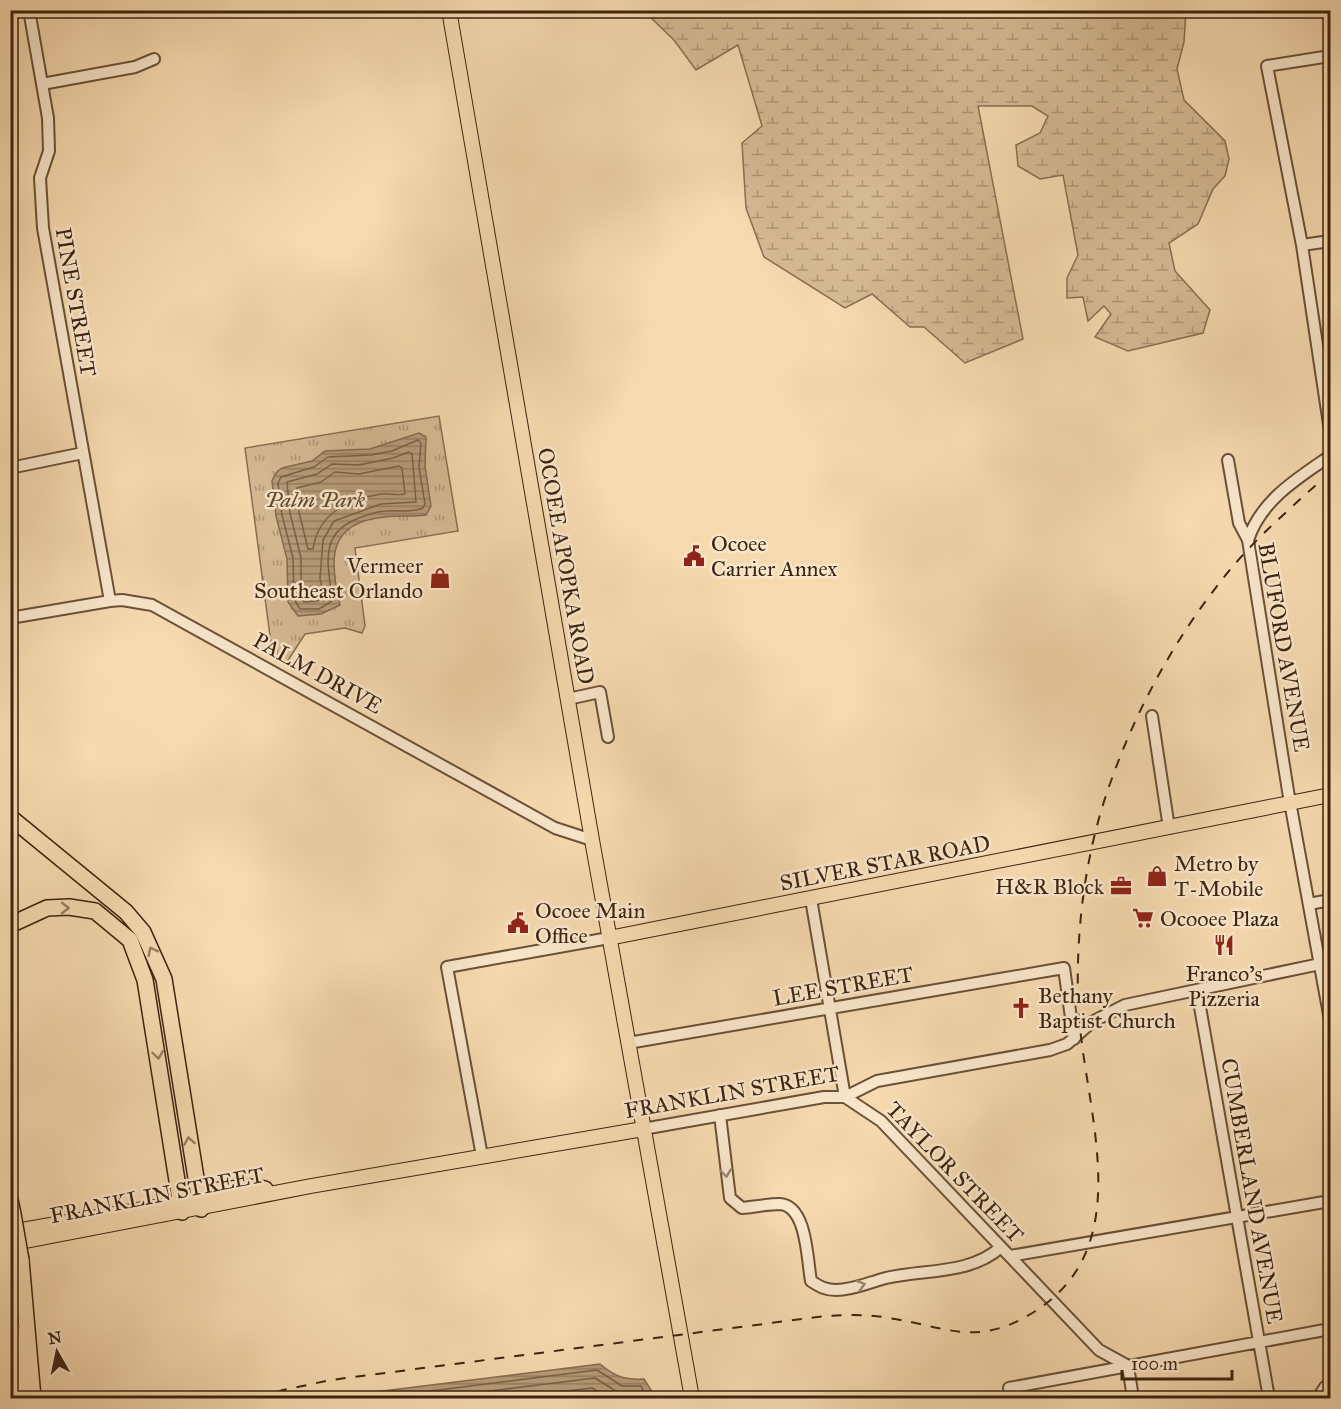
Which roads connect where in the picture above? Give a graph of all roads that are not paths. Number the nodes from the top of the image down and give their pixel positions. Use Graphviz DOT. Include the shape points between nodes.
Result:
graph roads {
  1 [pos="29,10"];
  2 [pos="449,10"];
  3 [pos="1330,56"];
  4 [pos="154,59"];
  5 [pos="42,84"];
  6 [pos="1330,241"];
  7 [pos="1302,245"];
  8 [pos="1330,431"];
  9 [pos="83,453"];
  10 [pos="1330,456"];
  11 [pos="1228,460"];
  12 [pos="10,468"];
  13 [pos="1248,540"];
  14 [pos="110,601"];
  15 [pos="10,618"];
  16 [pos="568,699"];
  17 [pos="1152,716"];
  18 [pos="608,737"];
  19 [pos="1330,795"];
  20 [pos="1290,803"];
  21 [pos="10,817"];
  22 [pos="1169,828"];
  23 [pos="592,840"];
  24 [pos="811,899"];
  25 [pos="1330,900"];
  26 [pos="1309,904"];
  27 [pos="10,925"];
  28 [pos="609,938"];
  29 [pos="1320,964"];
  30 [pos="1197,990"];
  31 [pos="829,1008"];
  32 [pos="1330,1020"];
  33 [pos="1074,1039"];
  34 [pos="628,1043"];
  35 [pos="845,1097"];
  36 [pos="720,1115"];
  37 [pos="643,1129"];
  38 [pos="482,1156"];
  39 [pos="195,1176"];
  40 [pos="311,1186"];
  41 [pos="265,1189"];
  42 [pos="1330,1201"];
  43 [pos="200,1204"];
  44 [pos="12,1207"];
  45 [pos="181,1207"];
  46 [pos="1237,1218"];
  47 [pos="10,1232"];
  48 [pos="10,1244"];
  49 [pos="1001,1247"];
  50 [pos="1010,1256"];
  51 [pos="10,1320"];
  52 [pos="1330,1329"];
  53 [pos="1259,1342"];
  54 [pos="1130,1365"];
  55 [pos="1330,1385"];
  56 [pos="1010,1393"];
  57 [pos="25,1398"];
  58 [pos="33,1398"];
  59 [pos="692,1398"];
  60 [pos="1133,1398"];
  61 [pos="1269,1398"];
  62 [pos="1318,1398"];
  1 -- 5 [label="street, PINE STREET"];
  2 -- 16 [label="main road, OCOEE APOPKA ROAD"];
  3 -- 7 [label="street" via="1267,66"];
  4 -- 5 [label="street" via="135,68"];
  5 -- 9 [label="street, PINE STREET" via="49,152 40,178 40,205"];
  6 -- 7 [label="street"];
  7 -- 8 [label="street"];
  9 -- 12 [label="street"];
  9 -- 14 [label="street, PINE STREET"];
  10 -- 13 [label="street" via="1263,509"];
  11 -- 13 [label="street, BLUFORD AVENUE" via="1239,523"];
  13 -- 20 [label="street, BLUFORD AVENUE"];
  14 -- 15 [label="street, PALM DRIVE"];
  14 -- 23 [label="street, PALM DRIVE" via="136,602 167,613 555,828"];
  16 -- 18 [label="street" via="600,692"];
  16 -- 23 [label="main road, OCOEE APOPKA ROAD"];
  17 -- 22 [label="street"];
  19 -- 20 [label="main road, SILVER STAR ROAD"];
  20 -- 22 [label="main road, SILVER STAR ROAD"];
  20 -- 26 [label="street, BLUFORD AVENUE"];
  39 -- 21 [label="highway, one-way" via="164,979 154,953 126,912"];
  22 -- 24 [label="main road, SILVER STAR ROAD"];
  23 -- 28 [label="main road, OCOEE APOPKA ROAD"];
  24 -- 28 [label="main road, SILVER STAR ROAD"];
  24 -- 31 [label="street"];
  25 -- 26 [label="street"];
  26 -- 29 [label="street, BLUFORD AVENUE"];
  27 -- 45 [label="highway, one-way" via="47,908 78,908 95,911 130,940 145,980"];
  28 -- 34 [label="main road, OCOEE APOPKA ROAD"];
  28 -- 38 [label="street, SILVER STAR ROAD" via="447,967"];
  29 -- 30 [label="street, FRANKLIN STREET"];
  29 -- 32 [label="street, BLUFORD AVENUE"];
  30 -- 33 [label="street, FRANKLIN STREET" via="1125,1005 1092,1022"];
  30 -- 46 [label="street, CUMBERLAND AVENUE"];
  31 -- 33 [label="street, LEE STREET" via="1064,968"];
  31 -- 34 [label="street, LEE STREET"];
  31 -- 35 [label="street"];
  33 -- 35 [label="street, FRANKLIN STREET" via="1050,1050 877,1082"];
  34 -- 37 [label="main road, OCOEE APOPKA ROAD"];
  35 -- 36 [label="street, FRANKLIN STREET"];
  35 -- 49 [label="street, TAYLOR STREET" via="881,1121"];
  36 -- 37 [label="street, FRANKLIN STREET"];
  36 -- 49 [label="street, one-way" via="730,1198 742,1208 781,1204 792,1208 801,1220 811,1281 822,1288 837,1290 963,1267 981,1261"];
  37 -- 38 [label="main road, FRANKLIN STREET"];
  37 -- 59 [label="main road, OCOEE APOPKA ROAD"];
  38 -- 40 [label="main road, FRANKLIN STREET"];
  39 -- 41 [label="highway" via="208,1191"];
  39 -- 43 [label="highway"];
  40 -- 41 [label="main road, FRANKLIN STREET"];
  40 -- 43 [label="main road, FRANKLIN STREET"];
  41 -- 43 [label="main road, FRANKLIN STREET"];
  42 -- 46 [label="street"];
  43 -- 45 [label="main road, FRANKLIN STREET"];
  44 -- 58 [label="highway, bridge" via="21,1260"];
  45 -- 47 [label="main road, FRANKLIN STREET"];
  45 -- 48 [label="main road, FRANKLIN STREET"];
  46 -- 50 [label="street"];
  46 -- 53 [label="street, CUMBERLAND AVENUE"];
  49 -- 50 [label="street, TAYLOR STREET"];
  50 -- 54 [label="street, TAYLOR STREET" via="1099,1350"];
  51 -- 57 [label="highway"];
  52 -- 53 [label="street"];
  53 -- 54 [label="street"];
  53 -- 61 [label="street, CUMBERLAND AVENUE"];
  54 -- 56 [label="street"];
  54 -- 60 [label="street"];
  55 -- 62 [label="street"];
}
